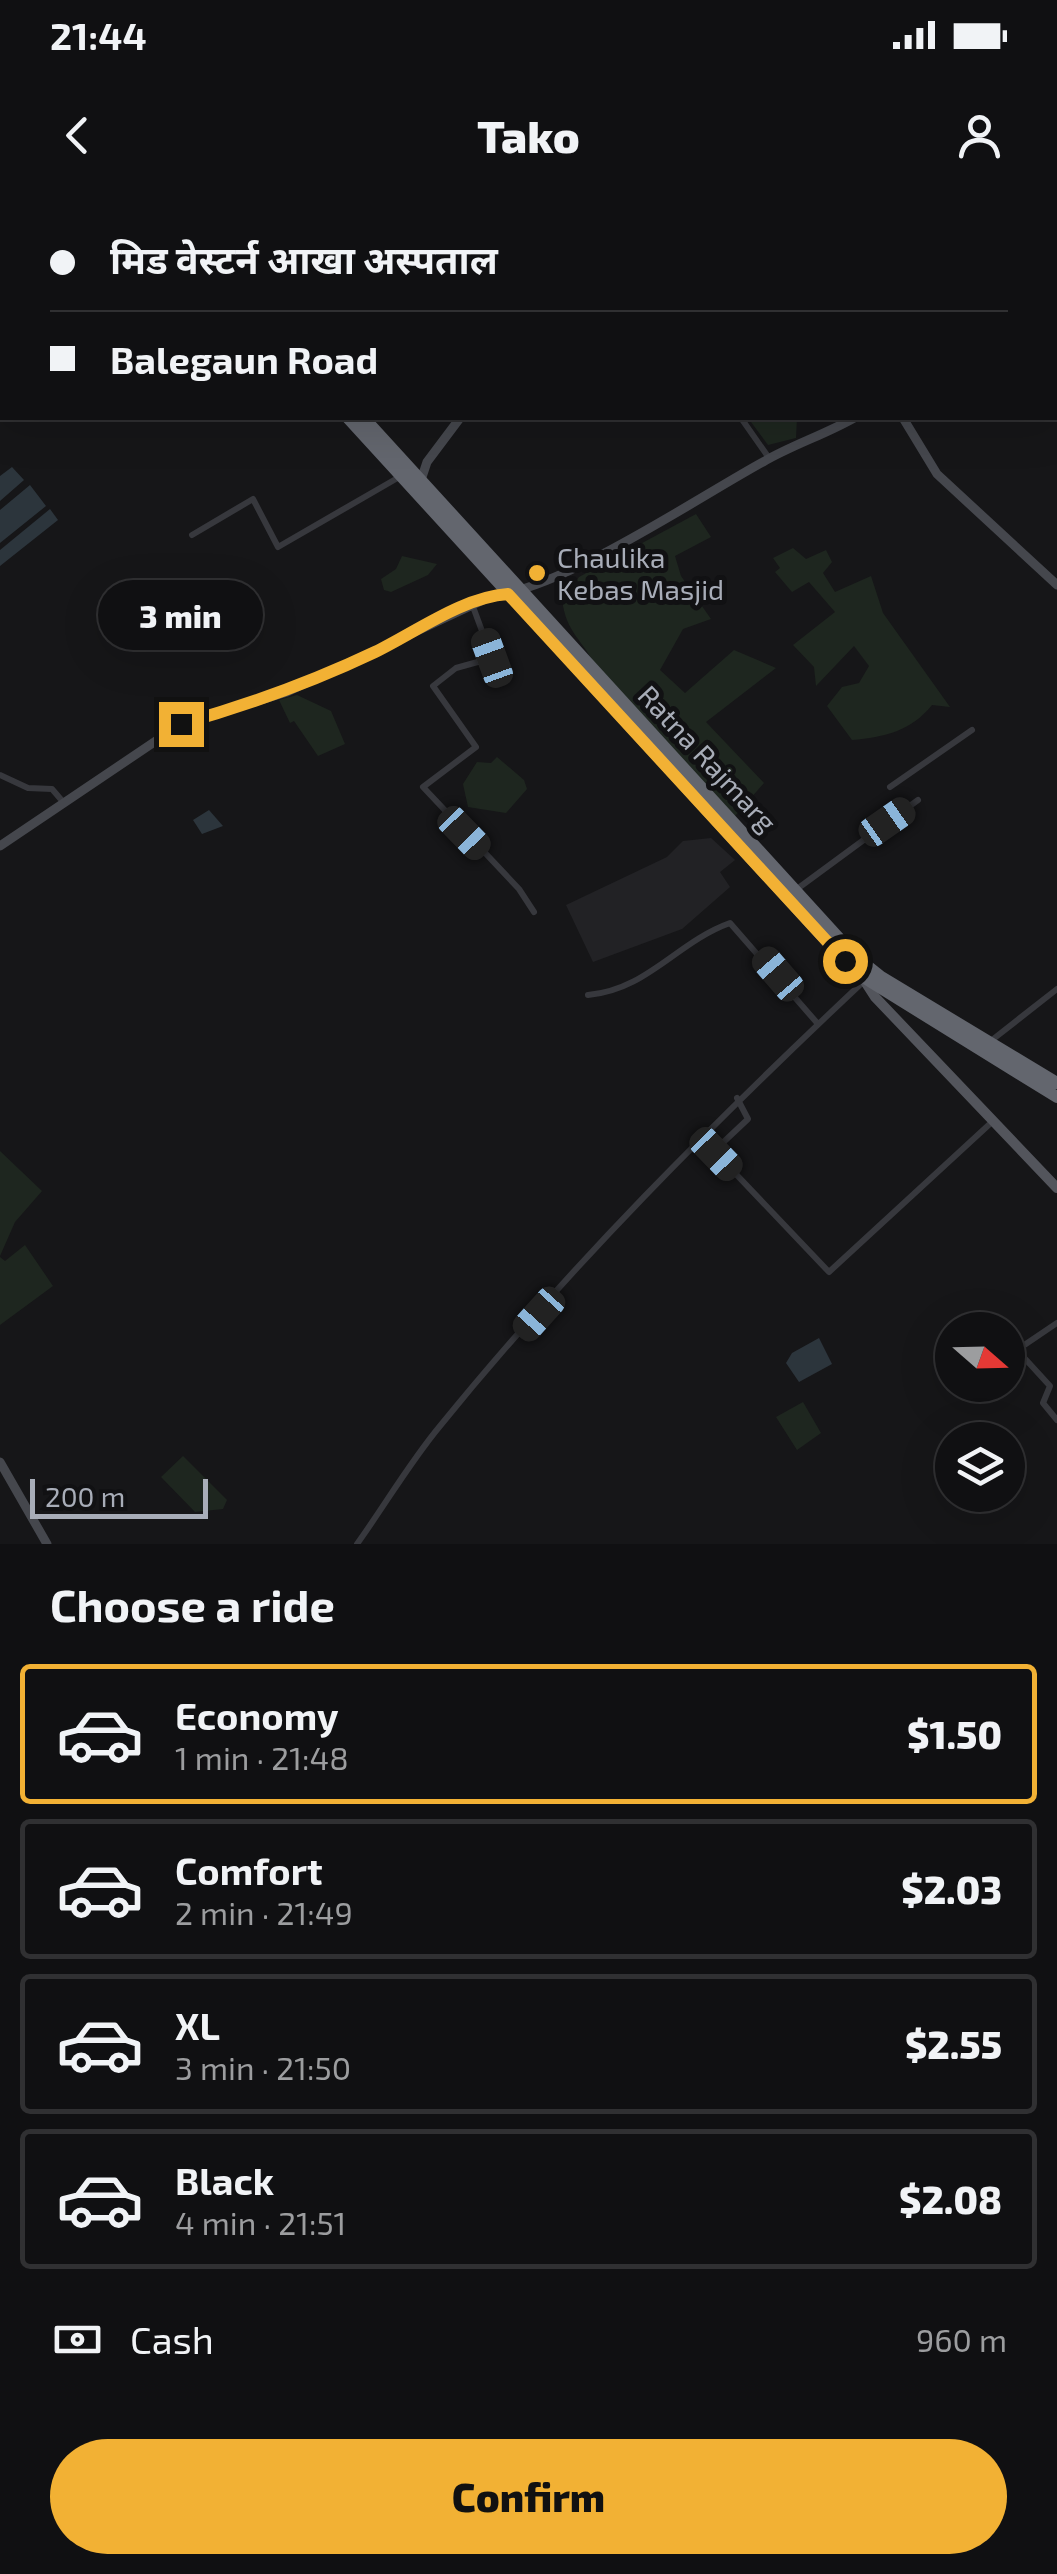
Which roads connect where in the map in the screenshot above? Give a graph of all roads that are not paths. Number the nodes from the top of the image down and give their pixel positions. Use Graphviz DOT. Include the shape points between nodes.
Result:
graph roads {
  1 [pos="350,420"];
  2 [pos="366,420"];
  3 [pos="458,420"];
  4 [pos="743,420"];
  5 [pos="850,420"];
  6 [pos="904,420"];
  7 [pos="769,458"];
  8 [pos="401,476"];
  9 [pos="420,480"];
  10 [pos="192,535"];
  11 [pos="1057,584"];
  12 [pos="514,592"];
  13 [pos="472,604"];
  14 [pos="972,730"];
  15 [pos="0,774"];
  16 [pos="890,787"];
  17 [pos="918,800"];
  18 [pos="64,803"];
  19 [pos="0,846"];
  20 [pos="797,890"];
  21 [pos="534,912"];
  22 [pos="864,980"];
  23 [pos="1057,988"];
  24 [pos="588,995"];
  25 [pos="818,1024"];
  26 [pos="995,1044"];
  27 [pos="1057,1083"];
  28 [pos="1057,1097"];
  29 [pos="737,1098"];
  30 [pos="994,1120"];
  31 [pos="1057,1188"];
  32 [pos="1057,1323"];
  33 [pos="1057,1420"];
  34 [pos="0,1462"];
  35 [pos="47,1544"];
  36 [pos="358,1544"];
  1 -- 8 [label="highway, Ratna Rajmarg"];
  2 -- 9 [label="highway, Ratna Rajmarg"];
  3 -- 9 [label="street"];
  4 -- 7 [label="street"];
  5 -- 7 [label="street"];
  6 -- 11 [label="street" via="938,474"];
  7 -- 12 [label="street" via="573,568"];
  8 -- 10 [label="street" via="278,547 253,499"];
  8 -- 12 [label="highway, Ratna Rajmarg"];
  9 -- 12 [label="highway, Ratna Rajmarg"];
  12 -- 13 [label="street"];
  12 -- 20 [label="highway, Ratna Rajmarg"];
  12 -- 22 [label="highway, Ratna Rajmarg"];
  13 -- 18 [label="street" via="287,692 181,724"];
  13 -- 21 [label="street" via="492,658 456,668 433,686 476,747 423,786"];
  14 -- 16 [label="street"];
  15 -- 18 [label="street" via="28,788 52,790"];
  17 -- 20 [label="street"];
  18 -- 19 [label="street"];
  20 -- 26 [label="highway, Ratna Rajmarg" via="868,968"];
  22 -- 25 [label="street"];
  22 -- 28 [label="highway, Ratna Rajmarg"];
  22 -- 30 [label="main road"];
  23 -- 26 [label="street"];
  24 -- 25 [label="street" via="638,981 730,922"];
  25 -- 29 [label="street"];
  26 -- 27 [label="highway, Ratna Rajmarg"];
  29 -- 30 [label="street" via="748,1118 714,1152 829,1272"];
  29 -- 36 [label="street" via="438,1428"];
  30 -- 31 [label="main road"];
  32 -- 33 [label="street" via="1016,1350 1050,1386 1043,1402"];
  34 -- 35 [label="street"];
}
